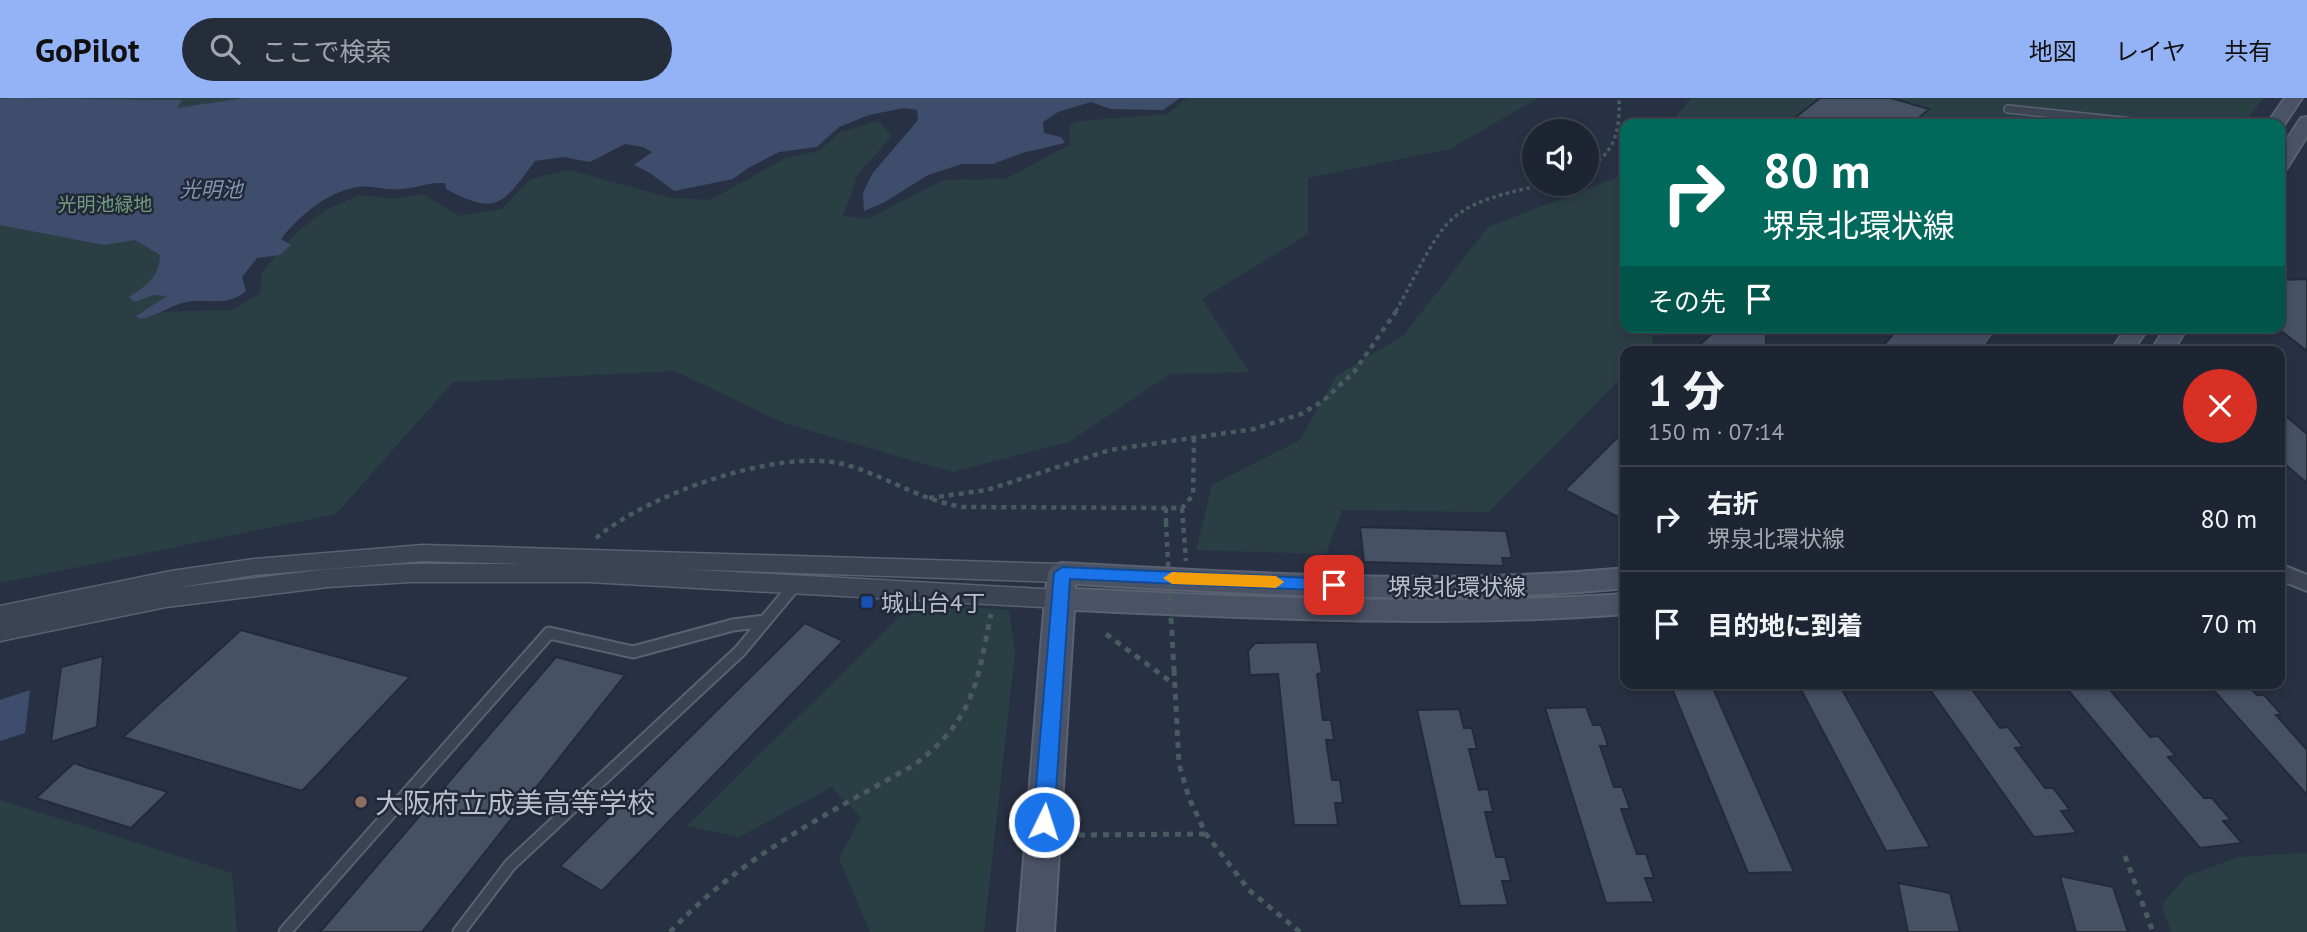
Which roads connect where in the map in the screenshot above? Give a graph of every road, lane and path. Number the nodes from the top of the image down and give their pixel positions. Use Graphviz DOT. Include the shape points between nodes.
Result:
graph roads {
  1 [pos="1619,98"];
  2 [pos="2294,98"];
  3 [pos="2008,109"];
  4 [pos="2103,119"];
  5 [pos="2279,119"];
  6 [pos="2307,122"];
  7 [pos="2285,156"];
  8 [pos="1599,163"];
  9 [pos="1522,191"];
  10 [pos="1194,439"];
  11 [pos="929,498"];
  12 [pos="1166,508"];
  13 [pos="1182,508"];
  14 [pos="584,557"];
  15 [pos="1186,565"];
  16 [pos="2285,574"];
  17 [pos="1620,579"];
  18 [pos="795,584"];
  19 [pos="2307,584"];
  20 [pos="1061,586"];
  21 [pos="1620,604"];
  22 [pos="992,609"];
  23 [pos="0,615"];
  24 [pos="765,621"];
  25 [pos="0,632"];
  26 [pos="1106,634"];
  27 [pos="1174,684"];
  28 [pos="1206,834"];
  29 [pos="1079,835"];
  30 [pos="2125,856"];
  31 [pos="285,932"];
  32 [pos="459,932"];
  33 [pos="670,932"];
  34 [pos="1036,932"];
  35 [pos="1300,932"];
  36 [pos="2153,932"];
  1 -- 8 [label="path" via="1620,129 1610,152"];
  2 -- 5 [label="main road"];
  3 -- 4 [label="lane"];
  6 -- 7 [label="main road"];
  9 -- 10 [label="path" via="1465,210 1444,228 1373,348 1323,401 1275,424"];
  10 -- 11 [label="path" via="1130,445 984,491"];
  10 -- 13 [label="path" via="1193,495"];
  11 -- 12 [label="path" via="961,508"];
  11 -- 14 [label="path" via="828,461 789,461 746,469 617,519"];
  12 -- 13 [label="path"];
  12 -- 27 [label="path, bridge"];
  13 -- 15 [label="path"];
  14 -- 20 [label="street"];
  14 -- 23 [label="street" via="423,553 332,559 170,580"];
  16 -- 19 [label="street"];
  17 -- 20 [label="main road, 堺泉北環状線" via="1470,588"];
  18 -- 20 [label="street"];
  18 -- 24 [label="lane"];
  18 -- 25 [label="street" via="589,573 410,573 166,598"];
  20 -- 21 [label="main road, 堺泉北環状線" via="1364,612"];
  20 -- 34 [label="main road"];
  22 -- 33 [label="path" via="969,707 956,730 932,754 750,860"];
  24 -- 31 [label="lane" via="633,652 549,633"];
  24 -- 32 [label="lane" via="740,651 510,866"];
  26 -- 27 [label="path"];
  27 -- 28 [label="path" via="1179,764"];
  28 -- 29 [label="path"];
  28 -- 35 [label="path" via="1249,890"];
  30 -- 36 [label="path"];
}
